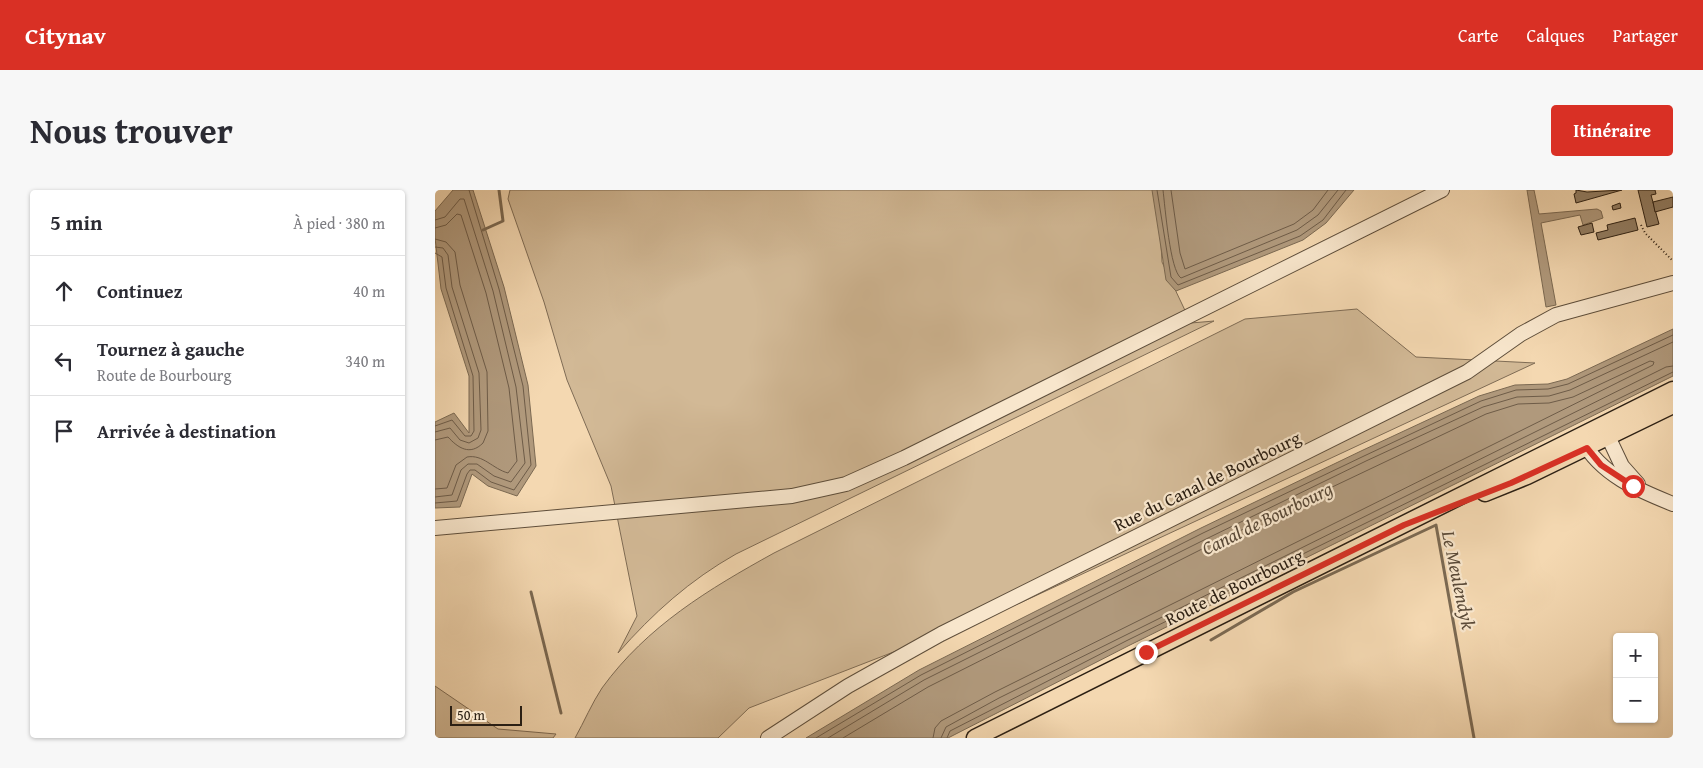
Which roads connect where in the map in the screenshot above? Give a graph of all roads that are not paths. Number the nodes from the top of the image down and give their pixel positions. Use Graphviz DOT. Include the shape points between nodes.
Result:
graph roads {
  1 [pos="1442,190"];
  2 [pos="1673,283"];
  3 [pos="1673,390"];
  4 [pos="1673,405"];
  5 [pos="1605,431"];
  6 [pos="1583,442"];
  7 [pos="1657,497"];
  8 [pos="1673,504"];
  9 [pos="435,528"];
  10 [pos="768,738"];
  11 [pos="975,738"];
  1 -- 9 [label="street" via="846,484 781,497"];
  2 -- 10 [label="street, Rue du Canal de Bourbourg" via="1571,310 1536,325 1467,372 935,637 854,683"];
  3 -- 5 [label="main road, Route de Bourbourg"];
  4 -- 5 [label="main road, Route de Bourbourg"];
  5 -- 6 [label="main road, Route de Bourbourg"];
  5 -- 7 [label="street" via="1625,470"];
  6 -- 7 [label="street" via="1604,468"];
  6 -- 11 [label="main road, Route de Bourbourg" via="1404,525"];
  7 -- 8 [label="street"];
}
